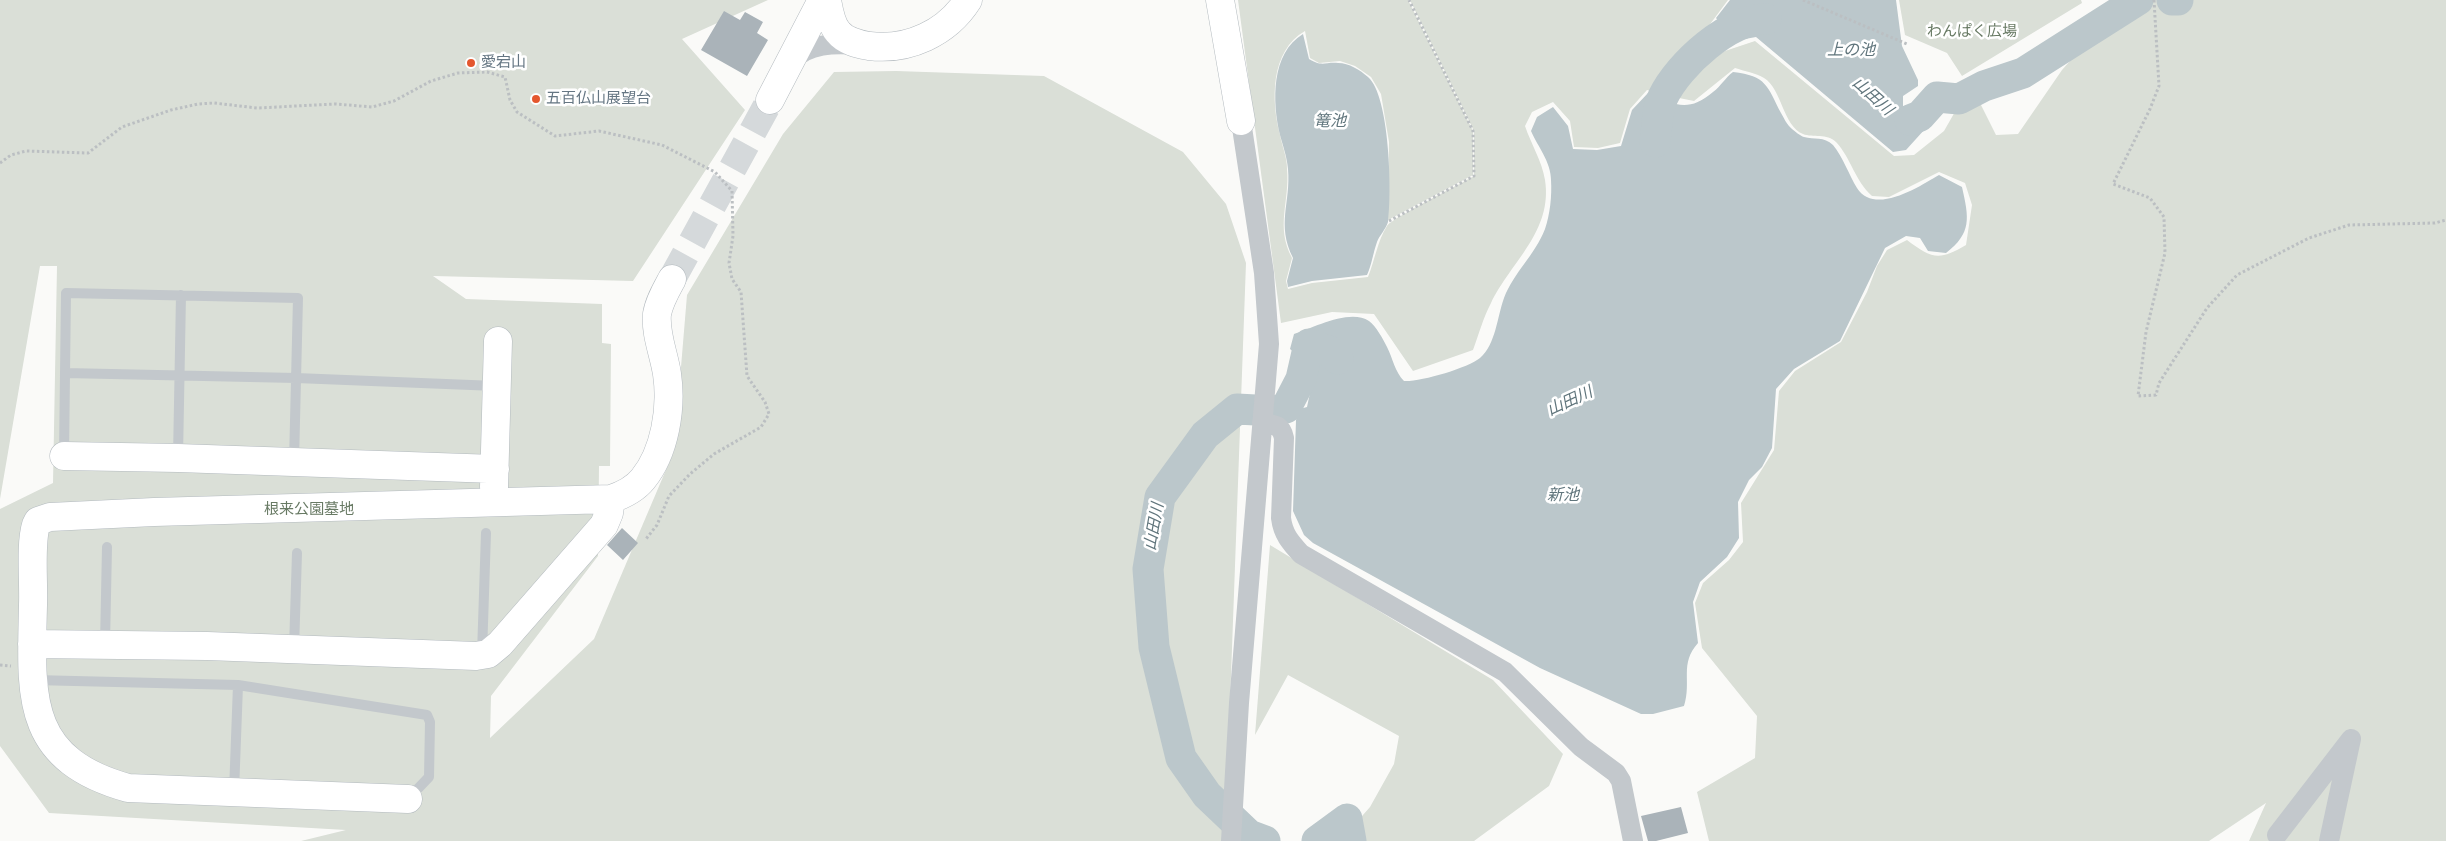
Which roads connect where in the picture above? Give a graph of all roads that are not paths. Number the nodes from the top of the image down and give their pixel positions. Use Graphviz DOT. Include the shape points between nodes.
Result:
graph roads {
  1 [pos="822,0"];
  2 [pos="827,0"];
  3 [pos="968,0"];
  4 [pos="1220,0"];
  5 [pos="866,45"];
  6 [pos="789,64"];
  7 [pos="770,100"];
  8 [pos="1241,120"];
  9 [pos="672,279"];
  10 [pos="181,295"];
  11 [pos="498,341"];
  12 [pos="65,373"];
  13 [pos="180,375"];
  14 [pos="296,378"];
  15 [pos="496,386"];
  16 [pos="1262,423"];
  17 [pos="64,456"];
  18 [pos="178,458"];
  19 [pos="294,462"];
  20 [pos="495,470"];
  21 [pos="611,499"];
  22 [pos="494,503"];
  23 [pos="486,533"];
  24 [pos="107,547"];
  25 [pos="297,552"];
  26 [pos="32,644"];
  27 [pos="105,644"];
  28 [pos="294,649"];
  29 [pos="482,655"];
  30 [pos="32,680"];
  31 [pos="238,686"];
  32 [pos="234,792"];
  33 [pos="408,799"];
  34 [pos="2277,835"];
  35 [pos="1231,841"];
  36 [pos="1633,841"];
  37 [pos="2329,841"];
  1 -- 6 [label="street"];
  2 -- 5 [label="street" via="831,20 838,32 852,42"];
  3 -- 5 [label="street" via="954,18 916,42 891,47"];
  4 -- 8 [label="street"];
  5 -- 6 [label="street" via="817,47 797,54"];
  6 -- 7 [label="street"];
  8 -- 16 [label="street" via="1268,310 1269,344"];
  9 -- 21 [label="street" via="657,314 669,389 664,432 655,458 642,480 634,488"];
  10 -- 12 [label="lane" via="66,293"];
  10 -- 13 [label="lane"];
  10 -- 14 [label="lane" via="298,298"];
  11 -- 15 [label="street"];
  12 -- 13 [label="lane"];
  12 -- 17 [label="lane"];
  13 -- 14 [label="lane"];
  13 -- 18 [label="lane"];
  14 -- 15 [label="lane"];
  14 -- 19 [label="lane"];
  15 -- 20 [label="street"];
  16 -- 35 [label="street"];
  16 -- 36 [label="street" via="1278,425 1284,438 1281,518 1288,540 1301,554 1505,672 1581,747 1616,773 1621,781"];
  17 -- 18 [label="street"];
  18 -- 19 [label="street"];
  19 -- 20 [label="street"];
  20 -- 22 [label="street"];
  21 -- 22 [label="street"];
  21 -- 29 [label="street" via="604,525 500,644"];
  22 -- 26 [label="street" via="43,518 35,530"];
  23 -- 29 [label="lane"];
  24 -- 27 [label="lane"];
  25 -- 28 [label="lane"];
  26 -- 27 [label="street"];
  26 -- 30 [label="street"];
  27 -- 28 [label="street"];
  28 -- 29 [label="street"];
  30 -- 31 [label="lane"];
  30 -- 32 [label="street" via="37,711 47,732 67,759 89,774 128,788"];
  31 -- 32 [label="lane"];
  31 -- 33 [label="lane" via="427,715 430,722 429,777"];
  32 -- 33 [label="street"];
  34 -- 37 [label="street" via="2351,738"];
}
